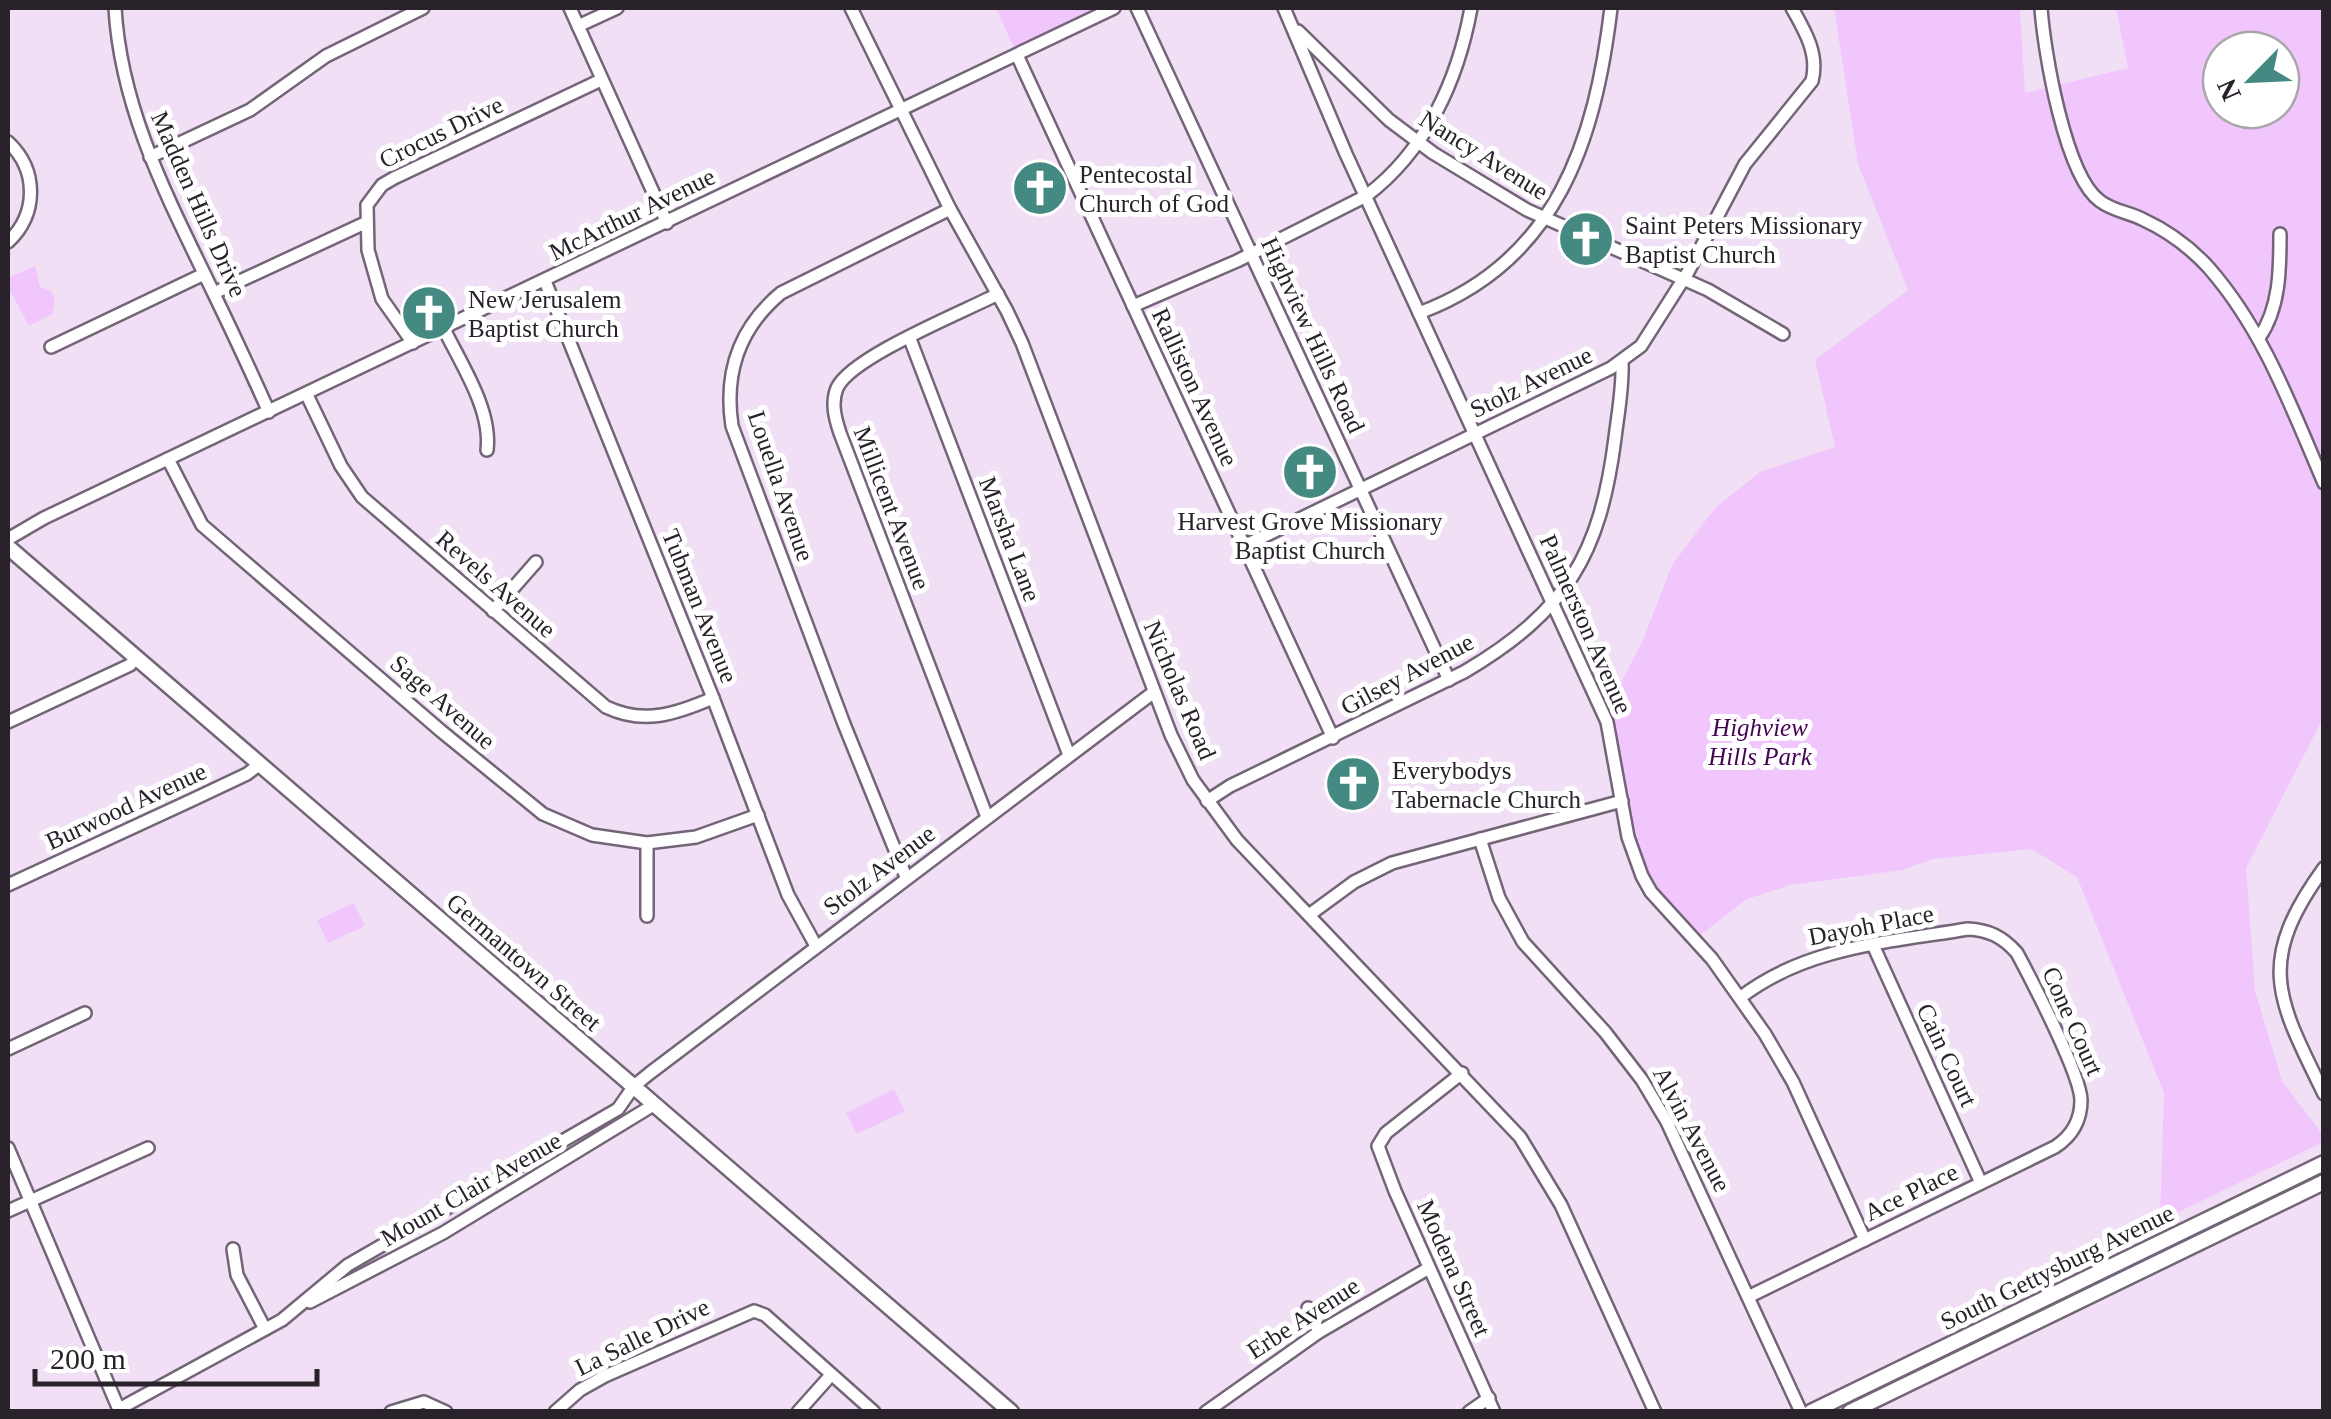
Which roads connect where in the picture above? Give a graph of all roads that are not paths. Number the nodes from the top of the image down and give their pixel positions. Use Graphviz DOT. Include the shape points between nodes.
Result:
graph roads {
  1 [pos="115,8"];
  2 [pos="423,8"];
  3 [pos="570,8"];
  4 [pos="617,8"];
  5 [pos="850,8"];
  6 [pos="1114,8"];
  7 [pos="1137,8"];
  8 [pos="1284,8"];
  9 [pos="1471,8"];
  10 [pos="1611,8"];
  11 [pos="2041,8"];
  12 [pos="1793,10"];
  13 [pos="578,26"];
  14 [pos="1295,28"];
  15 [pos="1018,55"];
  16 [pos="602,80"];
  17 [pos="901,111"];
  18 [pos="8,142"];
  19 [pos="1419,144"];
  20 [pos="150,158"];
  21 [pos="1366,196"];
  22 [pos="950,210"];
  23 [pos="1544,218"];
  24 [pos="365,223"];
  25 [pos="667,223"];
  26 [pos="2280,234"];
  27 [pos="8,242"];
  28 [pos="1251,254"];
  29 [pos="204,274"];
  30 [pos="1683,280"];
  31 [pos="545,281"];
  32 [pos="214,293"];
  33 [pos="998,294"];
  34 [pos="1133,306"];
  35 [pos="1420,313"];
  36 [pos="444,330"];
  37 [pos="1783,334"];
  38 [pos="2259,338"];
  39 [pos="910,339"];
  40 [pos="414,343"];
  41 [pos="51,347"];
  42 [pos="1622,362"];
  43 [pos="307,395"];
  44 [pos="269,412"];
  45 [pos="1476,434"];
  46 [pos="487,450"];
  47 [pos="168,460"];
  48 [pos="2324,482"];
  49 [pos="1360,490"];
  50 [pos="8,539"];
  51 [pos="1244,546"];
  52 [pos="8,547"];
  53 [pos="536,562"];
  54 [pos="1552,603"];
  55 [pos="493,612"];
  56 [pos="136,658"];
  57 [pos="1449,680"];
  58 [pos="1154,692"];
  59 [pos="713,698"];
  60 [pos="8,722"];
  61 [pos="1333,738"];
  62 [pos="1069,755"];
  63 [pos="260,764"];
  64 [pos="1207,801"];
  65 [pos="1622,801"];
  66 [pos="758,816"];
  67 [pos="987,817"];
  68 [pos="1480,840"];
  69 [pos="647,843"];
  70 [pos="2324,868"];
  71 [pos="906,878"];
  72 [pos="8,884"];
  73 [pos="1309,915"];
  74 [pos="647,916"];
  75 [pos="1872,945"];
  76 [pos="816,946"];
  77 [pos="2013,948"];
  78 [pos="1740,997"];
  79 [pos="85,1013"];
  80 [pos="8,1049"];
  81 [pos="1462,1073"];
  82 [pos="634,1086"];
  83 [pos="2324,1094"];
  84 [pos="655,1104"];
  85 [pos="2079,1115"];
  86 [pos="8,1148"];
  87 [pos="148,1148"];
  88 [pos="2324,1163"];
  89 [pos="2324,1182"];
  90 [pos="1981,1183"];
  91 [pos="30,1201"];
  92 [pos="8,1210"];
  93 [pos="1865,1240"];
  94 [pos="233,1248"];
  95 [pos="1429,1268"];
  96 [pos="1750,1296"];
  97 [pos="306,1303"];
  98 [pos="1308,1308"];
  99 [pos="265,1329"];
  100 [pos="1319,1332"];
  101 [pos="832,1375"];
  102 [pos="1489,1398"];
  103 [pos="120,1410"];
  104 [pos="1212,1410"];
  105 [pos="391,1412"];
  106 [pos="446,1412"];
  107 [pos="555,1412"];
  108 [pos="798,1412"];
  109 [pos="874,1412"];
  110 [pos="1011,1412"];
  111 [pos="1469,1412"];
  112 [pos="1494,1412"];
  113 [pos="1655,1412"];
  114 [pos="1801,1412"];
  115 [pos="1810,1412"];
  116 [pos="1850,1412"];
  1 -- 20 [label="street, Madden Hills Drive" via="132,107"];
  2 -- 20 [label="street" via="326,56 250,110"];
  3 -- 13 [label="street"];
  4 -- 13 [label="street"];
  5 -- 17 [label="street, Nicholas Road"];
  6 -- 15 [label="street, McArthur Avenue"];
  7 -- 28 [label="street, Highview Hills Road"];
  8 -- 14 [label="street, Palmerston Avenue"];
  9 -- 19 [label="street" via="1445,95"];
  10 -- 23 [label="street" via="1595,105"];
  11 -- 38 [label="street" via="2061,118 2084,182 2102,203 2162,229 2191,250"];
  12 -- 30 [label="street" via="1812,53 1812,82 1745,164"];
  13 -- 16 [label="street"];
  14 -- 19 [label="street, Nancy Avenue"];
  14 -- 21 [label="street, Palmerston Avenue"];
  15 -- 17 [label="street, McArthur Avenue"];
  15 -- 34 [label="street, Ralliston Avenue"];
  16 -- 24 [label="street, Crocus Drive" via="382,186 366,205"];
  16 -- 25 [label="street"];
  17 -- 22 [label="street, Nicholas Road"];
  17 -- 25 [label="street, McArthur Avenue"];
  18 -- 27 [label="street" via="26,165 31,188 25,220"];
  19 -- 21 [label="street"];
  19 -- 23 [label="street, Nancy Avenue"];
  20 -- 29 [label="street, Madden Hills Drive"];
  21 -- 28 [label="street"];
  21 -- 35 [label="street, Palmerston Avenue"];
  22 -- 33 [label="street, Nicholas Road"];
  22 -- 71 [label="street, Louella Avenue" via="781,293 745,334 729,385 732,426"];
  23 -- 30 [label="street, Nancy Avenue"];
  23 -- 35 [label="street" via="1491,277"];
  24 -- 32 [label="street"];
  24 -- 40 [label="street" via="378,288"];
  25 -- 31 [label="street, McArthur Avenue"];
  26 -- 38 [label="street" via="2278,287"];
  28 -- 34 [label="street"];
  28 -- 49 [label="street, Highview Hills Road"];
  29 -- 32 [label="street, Madden Hills Drive"];
  29 -- 41 [label="street"];
  30 -- 37 [label="street, Nancy Avenue"];
  30 -- 42 [label="street" via="1641,346"];
  31 -- 36 [label="street, McArthur Avenue"];
  31 -- 59 [label="street, Tubman Avenue"];
  32 -- 44 [label="street, Madden Hills Drive"];
  33 -- 39 [label="street, Millicent Avenue"];
  33 -- 58 [label="street, Nicholas Road"];
  34 -- 51 [label="street, Ralliston Avenue"];
  35 -- 45 [label="street, Palmerston Avenue"];
  36 -- 40 [label="street, McArthur Avenue"];
  36 -- 46 [label="street" via="479,405"];
  38 -- 48 [label="street"];
  39 -- 62 [label="street, Marsha Lane"];
  39 -- 67 [label="street, Millicent Avenue" via="866,358 845,376 836,392 835,418"];
  40 -- 43 [label="street, McArthur Avenue"];
  42 -- 45 [label="street, Stolz Avenue"];
  42 -- 54 [label="street, Gilsey Avenue" via="1597,533"];
  43 -- 44 [label="street, McArthur Avenue"];
  43 -- 55 [label="street, Revels Avenue" via="362,497"];
  44 -- 47 [label="street, McArthur Avenue"];
  45 -- 49 [label="street, Stolz Avenue"];
  45 -- 54 [label="street, Palmerston Avenue"];
  47 -- 50 [label="street, McArthur Avenue"];
  47 -- 69 [label="street, Sage Avenue" via="202,525 511,790 579,831"];
  49 -- 51 [label="street, Stolz Avenue"];
  49 -- 57 [label="street, Highview Hills Road"];
  51 -- 61 [label="street, Ralliston Avenue"];
  52 -- 56 [label="main road, Germantown Street"];
  53 -- 55 [label="street"];
  54 -- 57 [label="street, Gilsey Avenue" via="1494,654"];
  54 -- 65 [label="street, Palmerston Avenue" via="1606,722"];
  55 -- 59 [label="street, Revels Avenue" via="614,710 664,716"];
  56 -- 60 [label="street"];
  56 -- 63 [label="main road, Germantown Street"];
  57 -- 61 [label="street, Gilsey Avenue"];
  58 -- 62 [label="street, Stolz Avenue"];
  58 -- 64 [label="street, Nicholas Road"];
  59 -- 66 [label="street, Tubman Avenue"];
  61 -- 64 [label="street, Gilsey Avenue"];
  62 -- 67 [label="street, Stolz Avenue"];
  63 -- 72 [label="street, Burwood Avenue"];
  63 -- 82 [label="main road, Germantown Street"];
  64 -- 73 [label="street, Nicholas Road"];
  65 -- 68 [label="street"];
  65 -- 78 [label="street, Palmerston Avenue" via="1631,848 1652,892"];
  66 -- 69 [label="street, Sage Avenue"];
  66 -- 76 [label="street, Tubman Avenue"];
  67 -- 71 [label="street, Stolz Avenue"];
  68 -- 73 [label="street" via="1381,868"];
  68 -- 96 [label="street, Alvin Avenue" via="1495,889 1523,942 1614,1043 1667,1122"];
  69 -- 74 [label="street"];
  70 -- 83 [label="street" via="2289,922 2280,972 2286,1011"];
  71 -- 76 [label="street, Stolz Avenue"];
  73 -- 81 [label="street, Nicholas Road"];
  75 -- 77 [label="street, Dayoh Place" via="1968,928 1992,933"];
  75 -- 78 [label="street, Dayoh Place" via="1798,963"];
  75 -- 90 [label="street, Cain Court"];
  76 -- 82 [label="street, Stolz Avenue"];
  77 -- 85 [label="street, Cone Court" via="2076,1078"];
  78 -- 93 [label="street, Palmerston Avenue" via="1793,1082"];
  79 -- 80 [label="street"];
  81 -- 95 [label="street, Modena Street" via="1379,1143"];
  81 -- 113 [label="street, Nicholas Road" via="1540,1165"];
  82 -- 84 [label="main road, Germantown Street"];
  82 -- 97 [label="street, Mount Clair Avenue" via="618,1109 348,1265"];
  84 -- 97 [label="street, Mount Clair Avenue" via="442,1233"];
  84 -- 110 [label="main road, Germantown Street"];
  85 -- 90 [label="street, Ace Place" via="2061,1144"];
  86 -- 91 [label="street"];
  87 -- 91 [label="street"];
  88 -- 115 [label="main road, South Gettysburg Avenue"];
  89 -- 116 [label="main road, South Gettysburg Avenue"];
  90 -- 93 [label="street, Ace Place"];
  91 -- 92 [label="street"];
  91 -- 103 [label="street"];
  93 -- 96 [label="street, Ace Place"];
  94 -- 99 [label="street" via="237,1276"];
  95 -- 100 [label="street, Erbe Avenue"];
  95 -- 102 [label="street, Modena Street"];
  96 -- 114 [label="street, Alvin Avenue"];
  97 -- 99 [label="street, Mount Clair Avenue"];
  98 -- 100 [label="street"];
  99 -- 103 [label="street, Mount Clair Avenue"];
  100 -- 104 [label="street, Erbe Avenue"];
  101 -- 107 [label="street, La Salle Drive" via="754,1311 606,1376"];
  101 -- 108 [label="street"];
  101 -- 109 [label="street"];
  102 -- 111 [label="street"];
  102 -- 112 [label="street, Modena Street"];
  105 -- 106 [label="street" via="424,1402"];
}
